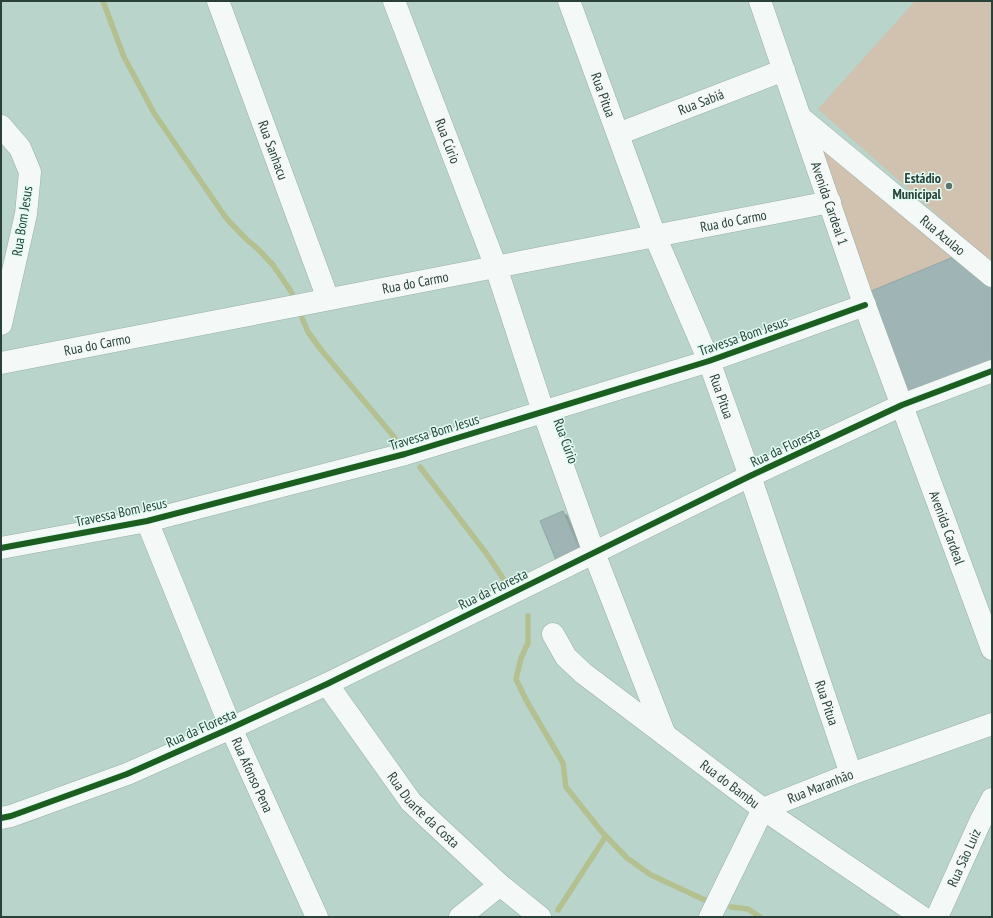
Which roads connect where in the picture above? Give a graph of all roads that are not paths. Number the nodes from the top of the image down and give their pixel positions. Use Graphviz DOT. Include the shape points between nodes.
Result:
graph roads {
  1 [pos="218,1"];
  2 [pos="394,1"];
  3 [pos="569,1"];
  4 [pos="760,1"];
  5 [pos="784,70"];
  6 [pos="801,118"];
  7 [pos="1,126"];
  8 [pos="618,134"];
  9 [pos="830,202"];
  10 [pos="655,236"];
  11 [pos="496,267"];
  12 [pos="992,276"];
  13 [pos="328,300"];
  14 [pos="865,305"];
  15 [pos="1,324"];
  16 [pos="709,361"];
  17 [pos="1,363"];
  18 [pos="992,371"];
  19 [pos="902,406"];
  20 [pos="543,412"];
  21 [pos="750,476"];
  22 [pos="147,521"];
  23 [pos="1,548"];
  24 [pos="594,553"];
  25 [pos="553,634"];
  26 [pos="992,649"];
  27 [pos="327,684"];
  28 [pos="992,724"];
  29 [pos="231,728"];
  30 [pos="665,735"];
  31 [pos="851,774"];
  32 [pos="992,799"];
  33 [pos="763,809"];
  34 [pos="1,818"];
  35 [pos="500,886"];
  36 [pos="317,917"];
  37 [pos="460,917"];
  38 [pos="540,917"];
  39 [pos="710,917"];
  40 [pos="922,917"];
  41 [pos="937,917"];
  1 -- 13 [label="street, Rua Sanhacu"];
  2 -- 11 [label="street, Rua Cúrio"];
  3 -- 8 [label="street, Rua Pitua"];
  4 -- 5 [label="street, Avenida Cardeal 1"];
  5 -- 6 [label="street, Avenida Cardeal 1"];
  5 -- 8 [label="street, Rua Sabiá"];
  6 -- 9 [label="street, Avenida Cardeal 1"];
  6 -- 12 [label="street, Rua Azulao"];
  7 -- 15 [label="street, Rua Bom Jesus" via="20,148 30,172 26,214"];
  8 -- 10 [label="street, Rua Pitua"];
  9 -- 10 [label="street, Rua do Carmo"];
  9 -- 14 [label="street, Avenida Cardeal 1"];
  10 -- 11 [label="street, Rua do Carmo"];
  10 -- 16 [label="street, Rua Pitua"];
  11 -- 13 [label="street, Rua do Carmo"];
  11 -- 20 [label="street, Rua Cúrio"];
  13 -- 17 [label="street, Rua do Carmo"];
  14 -- 16 [label="street, Travessa Bom Jesus"];
  14 -- 19 [label="street, Avenida Cardeal 1"];
  16 -- 20 [label="street, Travessa Bom Jesus"];
  16 -- 21 [label="street, Rua Pitua"];
  18 -- 19 [label="street, Rua da Floresta"];
  19 -- 21 [label="street, Rua da Floresta"];
  19 -- 26 [label="street, Avenida Cardeal"];
  20 -- 22 [label="street, Travessa Bom Jesus" via="405,454"];
  20 -- 24 [label="street, Rua Cúrio"];
  21 -- 24 [label="street, Rua da Floresta"];
  21 -- 31 [label="street, Rua Pitua"];
  22 -- 23 [label="street, Travessa Bom Jesus"];
  22 -- 29 [label="street, Rua Afonso Pena"];
  24 -- 27 [label="street, Rua da Floresta"];
  24 -- 30 [label="street, Rua Cúrio"];
  25 -- 30 [label="street, Rua do Bambu" via="566,657 583,673"];
  27 -- 29 [label="street, Rua da Floresta"];
  27 -- 35 [label="street, Rua Duarte da Costa" via="410,802"];
  28 -- 31 [label="street, Rua Maranhão"];
  29 -- 34 [label="street, Rua da Floresta" via="127,774"];
  29 -- 36 [label="street, Rua Afonso Pena"];
  30 -- 33 [label="street, Rua do Bambu"];
  31 -- 33 [label="street, Rua Maranhão"];
  32 -- 41 [label="street, Rua São Luiz"];
  33 -- 39 [label="street"];
  33 -- 40 [label="street, Rua do Bambu"];
  35 -- 37 [label="street"];
  35 -- 38 [label="street, Rua Duarte da Costa"];
}
